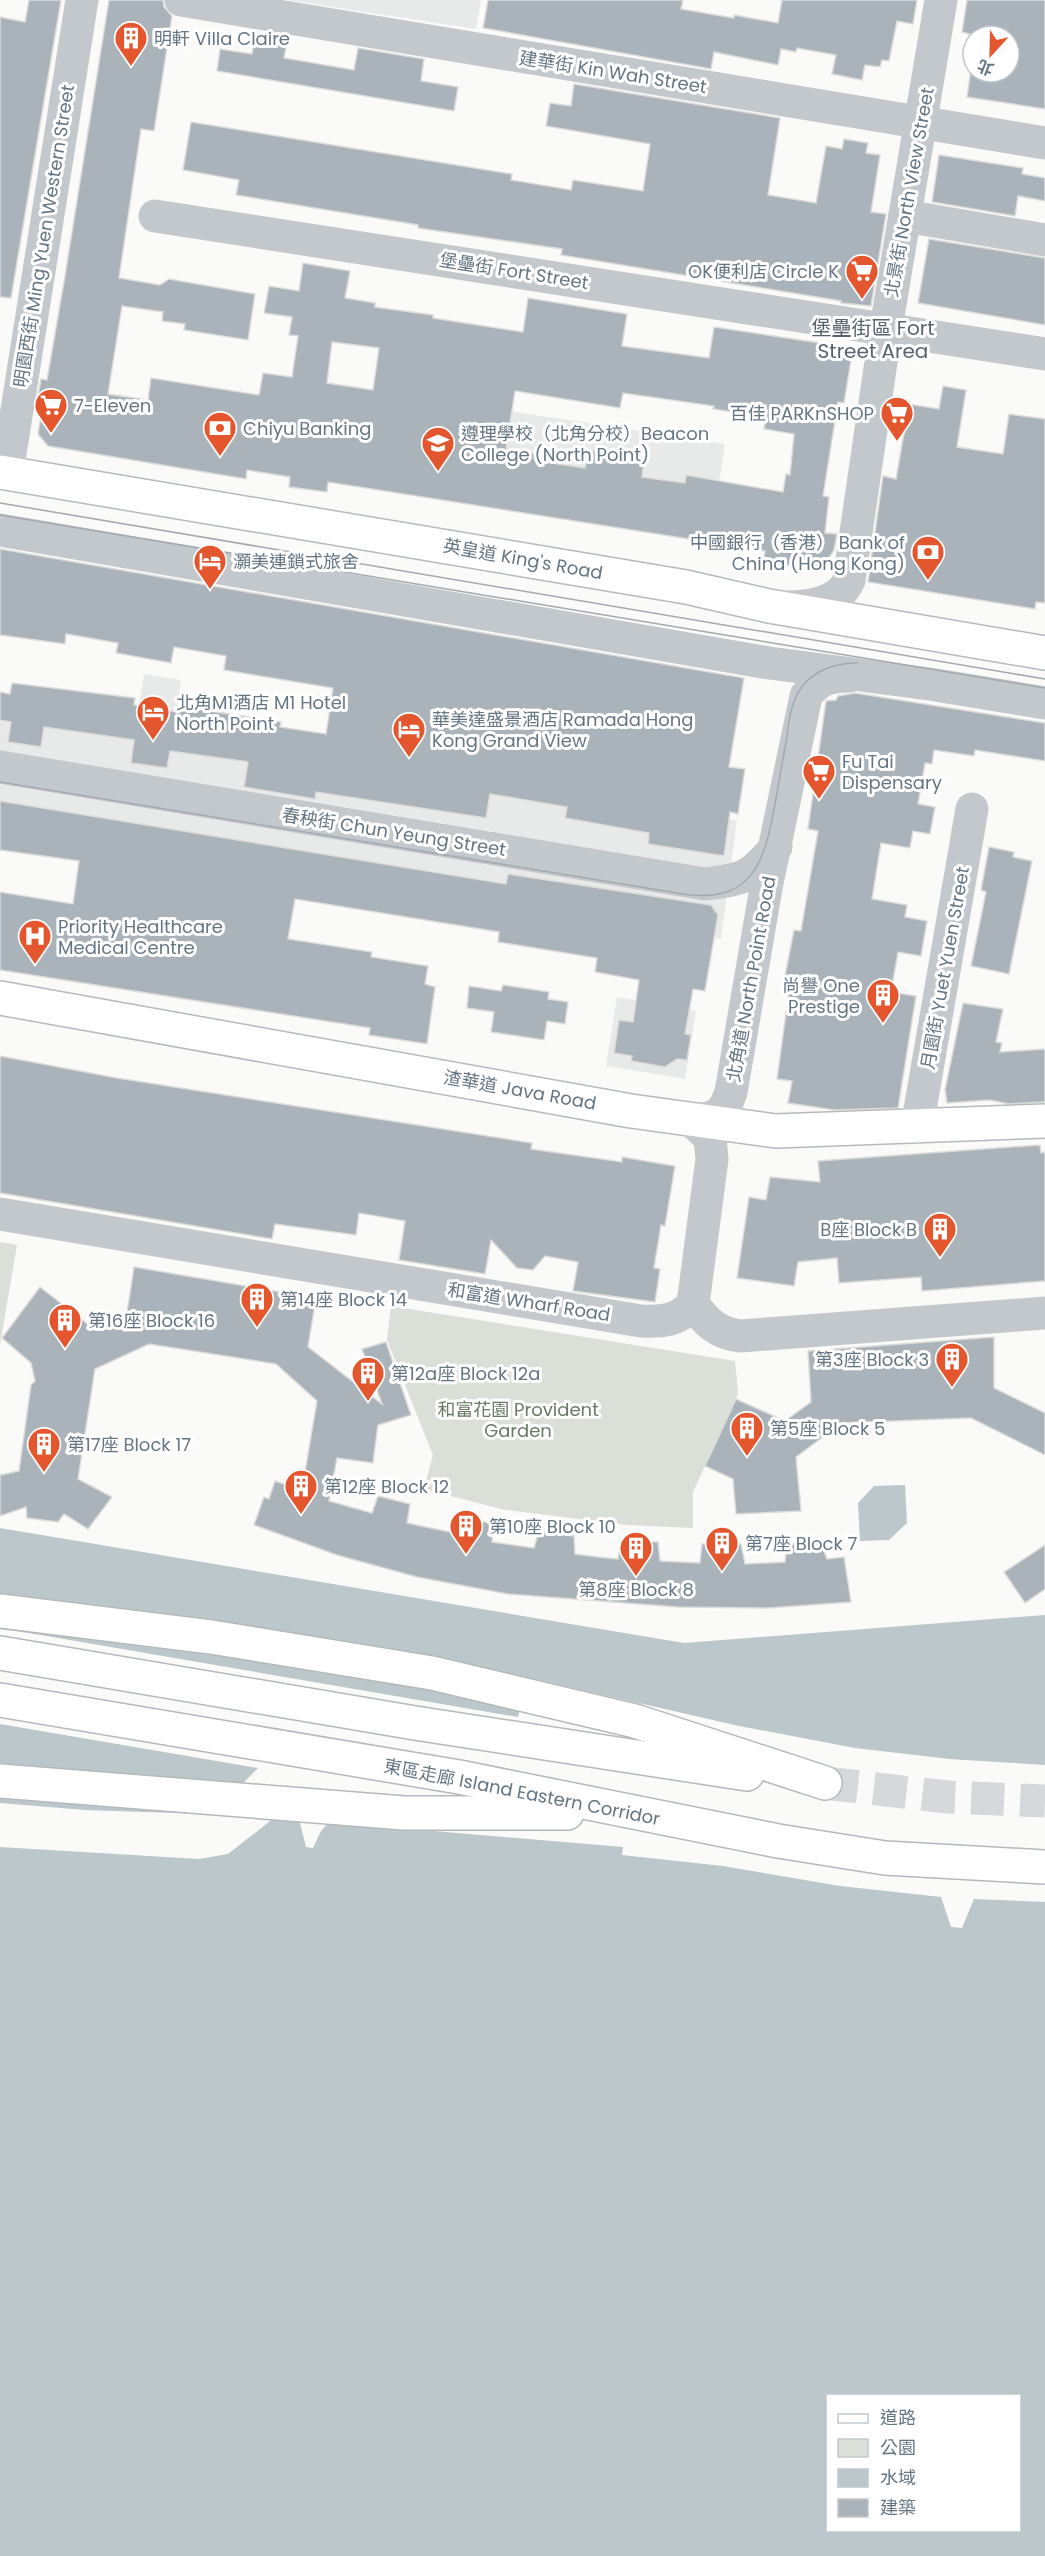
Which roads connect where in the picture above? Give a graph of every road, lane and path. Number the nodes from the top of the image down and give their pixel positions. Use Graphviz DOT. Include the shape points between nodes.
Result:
graph roads {
  1 [pos="82,0"];
  2 [pos="181,0"];
  3 [pos="941,0"];
  4 [pos="921,123"];
  5 [pos="1045,143"];
  6 [pos="155,216"];
  7 [pos="905,216"];
  8 [pos="1045,240"];
  9 [pos="835,321"];
  10 [pos="879,327"];
  11 [pos="1045,354"];
  12 [pos="4,472"];
  13 [pos="0,530"];
  14 [pos="769,606"];
  15 [pos="1045,653"];
  16 [pos="870,676"];
  17 [pos="1045,703"];
  18 [pos="0,767"];
  19 [pos="972,809"];
  20 [pos="776,847"];
  21 [pos="0,998"];
  22 [pos="692,1121"];
  23 [pos="1045,1121"];
  24 [pos="917,1127"];
  25 [pos="0,1214"];
  26 [pos="693,1304"];
  27 [pos="1045,1313"];
  28 [pos="0,1611"];
  29 [pos="0,1653"];
  30 [pos="0,1700"];
  31 [pos="0,1781"];
  32 [pos="626,1812"];
  33 [pos="1045,1867"];
  1 -- 12 [label="street, 明園西街 Ming Yuen Western Street"];
  2 -- 4 [label="street, 建華街 Kin Wah Street"];
  3 -- 4 [label="street, 北景街 North View Street"];
  4 -- 5 [label="street, 建華街 Kin Wah Street"];
  4 -- 7 [label="street, 北景街 North View Street"];
  6 -- 10 [label="street, 堡壘街 Fort Street"];
  7 -- 8 [label="street"];
  7 -- 10 [label="street, 北景街 North View Street"];
  9 -- 10 [label="street, 堡壘街 Fort Street"];
  10 -- 11 [label="street, 堡壘街 Fort Street"];
  10 -- 14 [label="street, 北景街 North View Street" via="847,587 821,603"];
  12 -- 14 [label="main road, 英皇道 King's Road" via="686,587"];
  13 -- 16 [label="street" via="461,612"];
  14 -- 15 [label="main road, 英皇道 King's Road"];
  16 -- 17 [label="street"];
  16 -- 20 [label="street, 北角道 North Point Road" via="825,678 806,696"];
  18 -- 20 [label="street, 春秧街 Chun Yeung Street" via="705,884 754,873"];
  19 -- 24 [label="street, 月園街 Yuet Yuen Street"];
  20 -- 22 [label="street, 北角道 North Point Road" via="731,1092 725,1109 714,1117"];
  21 -- 22 [label="main road, 渣華道 Java Road"];
  22 -- 24 [label="main road, 渣華道 Java Road" via="776,1131"];
  22 -- 26 [label="street" via="710,1138 712,1159"];
  23 -- 24 [label="main road, 渣華道 Java Road"];
  25 -- 26 [label="street, 和富道 Wharf Road" via="641,1321 675,1319"];
  26 -- 27 [label="street" via="716,1330 740,1336"];
  28 -- 29 [label="main road" via="233,1640 432,1673 635,1721 825,1783 734,1773 416,1723"];
  30 -- 32 [label="main road, 東區走廊 Island Eastern Corridor" via="459,1777"];
  31 -- 32 [label="main road" via="404,1813"];
  32 -- 33 [label="main road, 東區走廊 Island Eastern Corridor" via="885,1858"];
}
